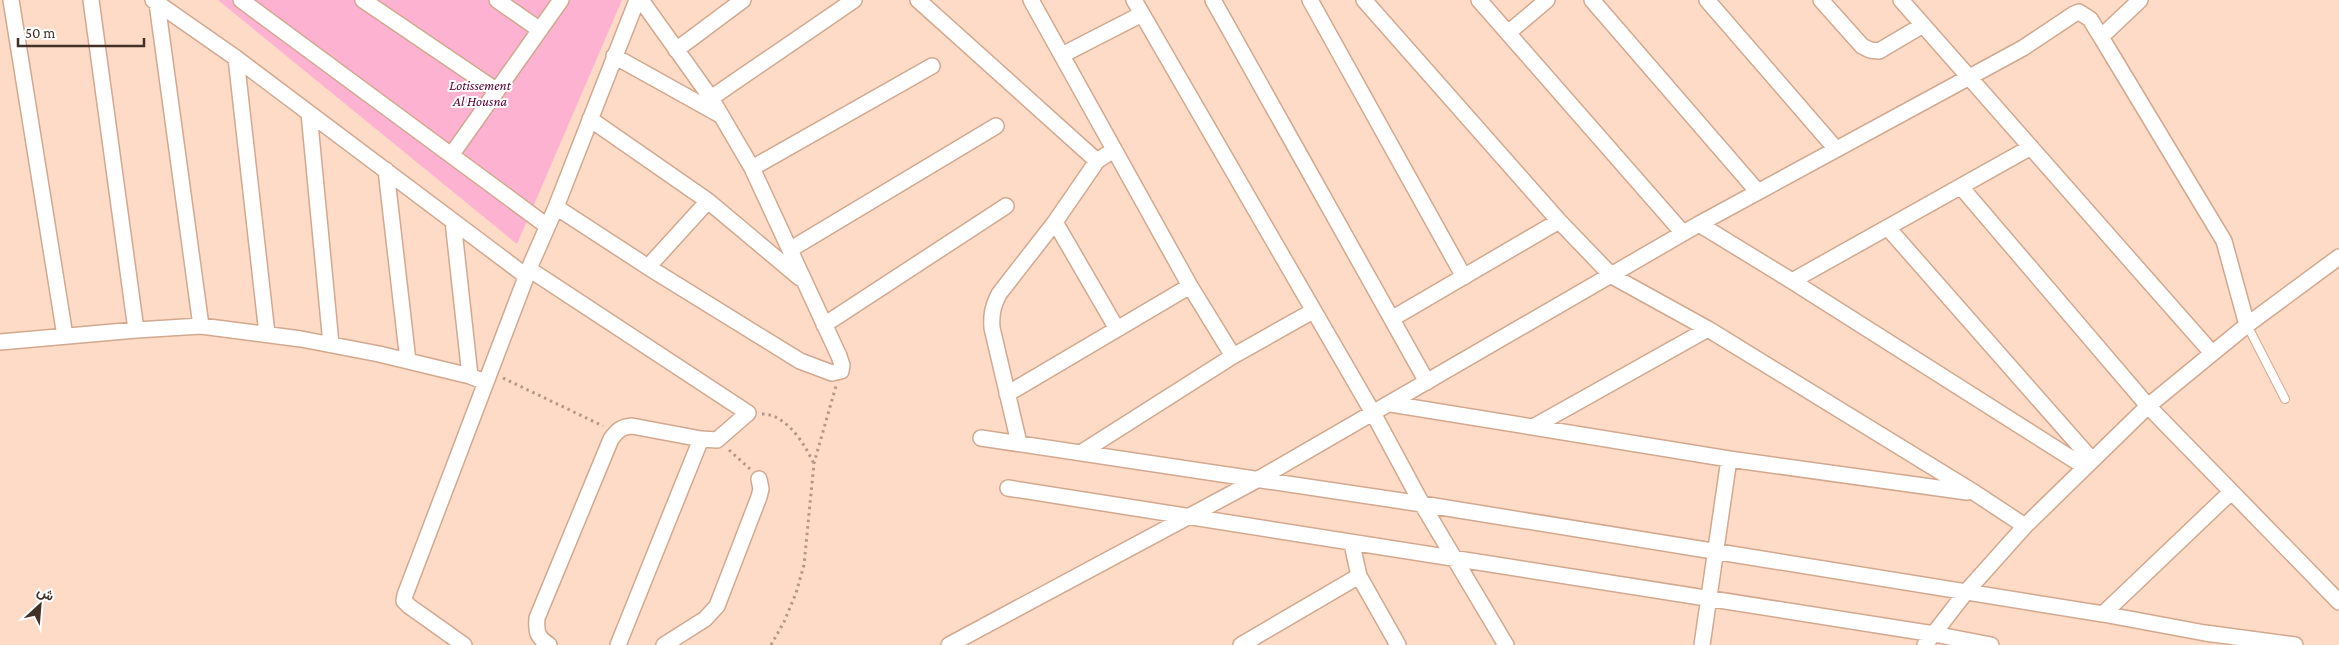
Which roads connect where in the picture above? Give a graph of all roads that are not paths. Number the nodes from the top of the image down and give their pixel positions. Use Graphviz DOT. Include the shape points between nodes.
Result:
graph roads {
  1 [pos="12,0"];
  2 [pos="91,0"];
  3 [pos="241,0"];
  4 [pos="363,0"];
  5 [pos="497,0"];
  6 [pos="561,0"];
  7 [pos="743,0"];
  8 [pos="854,0"];
  9 [pos="918,0"];
  10 [pos="1031,0"];
  11 [pos="1134,0"];
  12 [pos="1213,0"];
  13 [pos="1310,0"];
  14 [pos="1364,0"];
  15 [pos="1479,0"];
  16 [pos="1548,0"];
  17 [pos="1592,0"];
  18 [pos="1707,0"];
  19 [pos="1821,0"];
  20 [pos="1901,0"];
  21 [pos="2140,0"];
  22 [pos="155,2"];
  23 [pos="634,3"];
  24 [pos="1142,14"];
  25 [pos="1923,25"];
  26 [pos="540,30"];
  27 [pos="1508,33"];
  28 [pos="2101,37"];
  29 [pos="676,50"];
  30 [pos="1062,55"];
  31 [pos="614,56"];
  32 [pos="236,58"];
  33 [pos="932,66"];
  34 [pos="1968,77"];
  35 [pos="497,91"];
  36 [pos="711,98"];
  37 [pos="309,112"];
  38 [pos="721,115"];
  39 [pos="590,119"];
  40 [pos="996,126"];
  41 [pos="2031,147"];
  42 [pos="1836,149"];
  43 [pos="1114,150"];
  44 [pos="452,154"];
  45 [pos="1097,160"];
  46 [pos="752,168"];
  47 [pos="386,170"];
  48 [pos="1961,187"];
  49 [pos="1758,192"];
  50 [pos="708,201"];
  51 [pos="556,206"];
  52 [pos="1006,206"];
  53 [pos="453,221"];
  54 [pos="1559,221"];
  55 [pos="1055,222"];
  56 [pos="1698,224"];
  57 [pos="547,226"];
  58 [pos="1888,228"];
  59 [pos="1683,233"];
  60 [pos="791,249"];
  61 [pos="2339,257"];
  62 [pos="648,267"];
  63 [pos="527,273"];
  64 [pos="1612,276"];
  65 [pos="1464,277"];
  66 [pos="802,280"];
  67 [pos="1792,281"];
  68 [pos="1190,286"];
  69 [pos="1313,311"];
  70 [pos="1393,318"];
  71 [pos="824,325"];
  72 [pos="2247,325"];
  73 [pos="202,326"];
  74 [pos="1708,328"];
  75 [pos="136,330"];
  76 [pos="1117,330"];
  77 [pos="267,334"];
  78 [pos="65,336"];
  79 [pos="0,342"];
  80 [pos="330,344"];
  81 [pos="2212,352"];
  82 [pos="1233,356"];
  83 [pos="408,361"];
  84 [pos="470,376"];
  85 [pos="487,377"];
  86 [pos="1427,382"];
  87 [pos="1007,394"];
  88 [pos="2285,399"];
  89 [pos="1391,404"];
  90 [pos="2148,406"];
  91 [pos="1373,412"];
  92 [pos="1533,427"];
  93 [pos="981,438"];
  94 [pos="701,439"];
  95 [pos="1019,443"];
  96 [pos="1082,452"];
  97 [pos="1729,459"];
  98 [pos="2088,464"];
  99 [pos="759,479"];
  100 [pos="1255,481"];
  101 [pos="1008,488"];
  102 [pos="1975,492"];
  103 [pos="2231,492"];
  104 [pos="1422,504"];
  105 [pos="1190,516"];
  106 [pos="2025,526"];
  107 [pos="1352,544"];
  108 [pos="1716,552"];
  109 [pos="1455,559"];
  110 [pos="1359,576"];
  111 [pos="1966,592"];
  112 [pos="1708,598"];
  113 [pos="2339,602"];
  114 [pos="2103,614"];
  115 [pos="1929,639"];
  116 [pos="2200,639"];
  117 [pos="464,645"];
  118 [pos="549,645"];
  119 [pos="618,645"];
  120 [pos="664,645"];
  121 [pos="949,645"];
  122 [pos="1241,645"];
  123 [pos="1398,645"];
  124 [pos="1506,645"];
  125 [pos="1702,645"];
  126 [pos="1991,645"];
  127 [pos="2295,645"];
  1 -- 78 [label="street"];
  2 -- 75 [label="street"];
  3 -- 44 [label="street"];
  4 -- 35 [label="street"];
  5 -- 26 [label="street"];
  6 -- 26 [label="street"];
  7 -- 29 [label="street"];
  8 -- 36 [label="street"];
  9 -- 45 [label="street"];
  10 -- 30 [label="street"];
  11 -- 24 [label="street"];
  12 -- 70 [label="street"];
  13 -- 65 [label="street"];
  14 -- 54 [label="street"];
  15 -- 27 [label="street"];
  16 -- 27 [label="street"];
  17 -- 49 [label="street"];
  18 -- 42 [label="street"];
  19 -- 25 [label="street" via="1862,46 1870,50 1879,51"];
  20 -- 25 [label="street"];
  21 -- 28 [label="street"];
  22 -- 32 [label="street"];
  22 -- 73 [label="street"];
  23 -- 29 [label="street"];
  23 -- 31 [label="street"];
  24 -- 30 [label="street"];
  24 -- 69 [label="street"];
  25 -- 34 [label="street"];
  26 -- 35 [label="street"];
  27 -- 59 [label="street"];
  28 -- 34 [label="street" via="2090,19 2079,12 2023,48"];
  28 -- 72 [label="street" via="2224,241"];
  29 -- 36 [label="street"];
  30 -- 43 [label="street"];
  31 -- 38 [label="street"];
  31 -- 39 [label="street"];
  32 -- 37 [label="street"];
  32 -- 77 [label="street"];
  33 -- 46 [label="street"];
  34 -- 41 [label="street"];
  34 -- 42 [label="street"];
  35 -- 44 [label="street"];
  36 -- 38 [label="street"];
  37 -- 47 [label="street"];
  37 -- 80 [label="street"];
  38 -- 46 [label="street"];
  39 -- 50 [label="street"];
  39 -- 51 [label="street"];
  40 -- 60 [label="street"];
  41 -- 48 [label="street"];
  41 -- 81 [label="street"];
  42 -- 49 [label="street"];
  43 -- 45 [label="street"];
  43 -- 68 [label="street"];
  44 -- 57 [label="street"];
  45 -- 55 [label="street"];
  46 -- 60 [label="street"];
  47 -- 53 [label="street"];
  47 -- 83 [label="street"];
  48 -- 58 [label="street"];
  48 -- 90 [label="street"];
  49 -- 56 [label="street"];
  50 -- 62 [label="street"];
  50 -- 66 [label="street"];
  51 -- 57 [label="street"];
  51 -- 62 [label="street"];
  52 -- 71 [label="street"];
  53 -- 63 [label="street"];
  53 -- 84 [label="street"];
  54 -- 64 [label="street"];
  54 -- 65 [label="street"];
  55 -- 76 [label="street"];
  55 -- 87 [label="street" via="999,294 993,307 992,328"];
  56 -- 59 [label="street"];
  56 -- 67 [label="street"];
  57 -- 63 [label="street"];
  58 -- 67 [label="street"];
  58 -- 98 [label="street"];
  59 -- 64 [label="street"];
  60 -- 66 [label="street"];
  61 -- 72 [label="street"];
  62 -- 71 [label="street" via="800,361 832,373 840,371 839,356"];
  63 -- 85 [label="street"];
  63 -- 94 [label="street" via="748,413 717,440"];
  64 -- 74 [label="street"];
  64 -- 86 [label="street"];
  65 -- 70 [label="street"];
  66 -- 71 [label="street"];
  67 -- 98 [label="street"];
  68 -- 76 [label="street"];
  68 -- 82 [label="street"];
  69 -- 82 [label="street"];
  69 -- 91 [label="street"];
  70 -- 86 [label="street"];
  72 -- 81 [label="street"];
  72 -- 88 [label="lane"];
  73 -- 75 [label="street"];
  73 -- 77 [label="street"];
  74 -- 92 [label="street"];
  74 -- 102 [label="street"];
  75 -- 78 [label="street"];
  76 -- 87 [label="street"];
  77 -- 80 [label="street"];
  78 -- 79 [label="street"];
  80 -- 83 [label="street"];
  81 -- 90 [label="street"];
  82 -- 96 [label="street"];
  83 -- 84 [label="street"];
  84 -- 85 [label="street"];
  85 -- 117 [label="street" via="404,601"];
  86 -- 89 [label="street"];
  87 -- 95 [label="street"];
  89 -- 91 [label="street"];
  89 -- 92 [label="street"];
  90 -- 98 [label="street"];
  90 -- 103 [label="street"];
  91 -- 100 [label="street"];
  91 -- 104 [label="street"];
  92 -- 97 [label="street"];
  93 -- 95 [label="street"];
  94 -- 118 [label="street" via="632,426 622,427 616,432 537,618 539,638"];
  94 -- 119 [label="street"];
  95 -- 96 [label="street"];
  96 -- 100 [label="street"];
  97 -- 102 [label="street"];
  97 -- 108 [label="street"];
  98 -- 106 [label="street"];
  99 -- 120 [label="street" via="760,497 717,606 705,619"];
  100 -- 104 [label="street"];
  100 -- 105 [label="street"];
  101 -- 105 [label="street"];
  102 -- 106 [label="street"];
  103 -- 113 [label="street"];
  103 -- 114 [label="street"];
  104 -- 108 [label="street"];
  104 -- 109 [label="street"];
  105 -- 107 [label="street"];
  105 -- 121 [label="street"];
  106 -- 111 [label="street"];
  107 -- 109 [label="street"];
  107 -- 110 [label="street"];
  108 -- 111 [label="street"];
  108 -- 112 [label="street"];
  109 -- 112 [label="street"];
  109 -- 124 [label="street"];
  110 -- 122 [label="street"];
  110 -- 123 [label="street"];
  111 -- 114 [label="street"];
  111 -- 115 [label="street"];
  112 -- 115 [label="street"];
  112 -- 125 [label="street"];
  114 -- 116 [label="street"];
  115 -- 126 [label="street"];
  116 -- 127 [label="street"];
}
